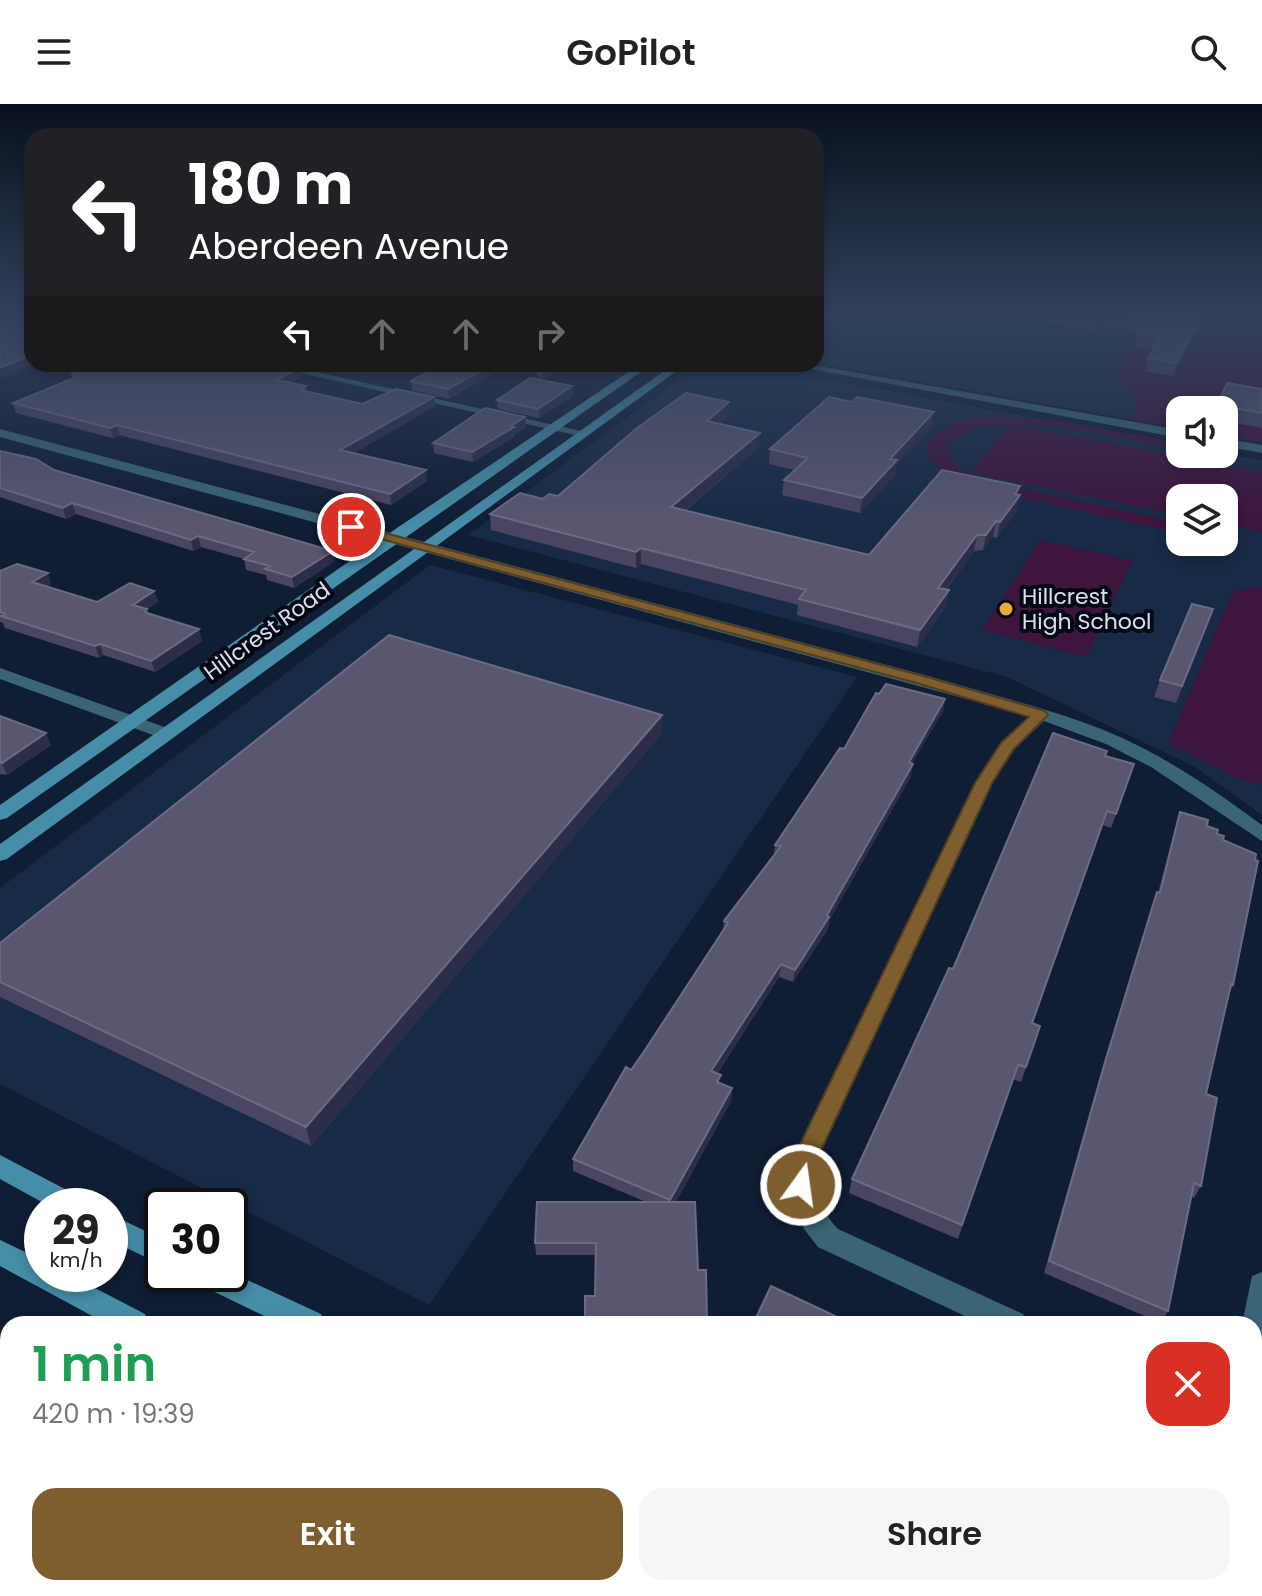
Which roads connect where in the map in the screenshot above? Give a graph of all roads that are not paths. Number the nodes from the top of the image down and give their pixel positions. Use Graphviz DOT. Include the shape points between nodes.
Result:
graph roads {
  1 [pos="365,386"];
  2 [pos="615,386"];
  3 [pos="651,386"];
  4 [pos="910,386"];
  5 [pos="553,427"];
  6 [pos="1166,431"];
  7 [pos="0,433"];
  8 [pos="584,433"];
  9 [pos="1238,445"];
  10 [pos="1262,449"];
  11 [pos="392,538"];
  12 [pos="423,547"];
  13 [pos="0,673"];
  14 [pos="1040,715"];
  15 [pos="132,721"];
  16 [pos="167,734"];
  17 [pos="0,814"];
  18 [pos="1262,835"];
  19 [pos="0,854"];
  20 [pos="0,1166"];
  21 [pos="40,1188"];
  22 [pos="0,1252"];
  23 [pos="1262,1285"];
  24 [pos="244,1292"];
  25 [pos="120,1316"];
  26 [pos="294,1316"];
  27 [pos="996,1316"];
  28 [pos="1257,1316"];
  1 -- 5 [label="street"];
  2 -- 5 [label="main road, Hillcrest Road"];
  3 -- 8 [label="main road, Hillcrest Road"];
  4 -- 6 [label="street"];
  5 -- 8 [label="street"];
  5 -- 11 [label="main road, Hillcrest Road"];
  7 -- 11 [label="street"];
  8 -- 12 [label="main road, Hillcrest Road"];
  9 -- 10 [label="street"];
  11 -- 12 [label="street"];
  11 -- 15 [label="main road, Hillcrest Road"];
  12 -- 14 [label="street"];
  12 -- 16 [label="main road, Hillcrest Road"];
  13 -- 15 [label="street"];
  14 -- 18 [label="street" via="1143,756"];
  14 -- 27 [label="street" via="1007,747 984,783 804,1161 801,1185 813,1224 828,1238"];
  15 -- 16 [label="street"];
  15 -- 17 [label="main road, Hillcrest Road"];
  16 -- 19 [label="main road, Hillcrest Road"];
  20 -- 21 [label="main road"];
  22 -- 25 [label="main road"];
  23 -- 28 [label="street"];
  24 -- 26 [label="main road"];
}
